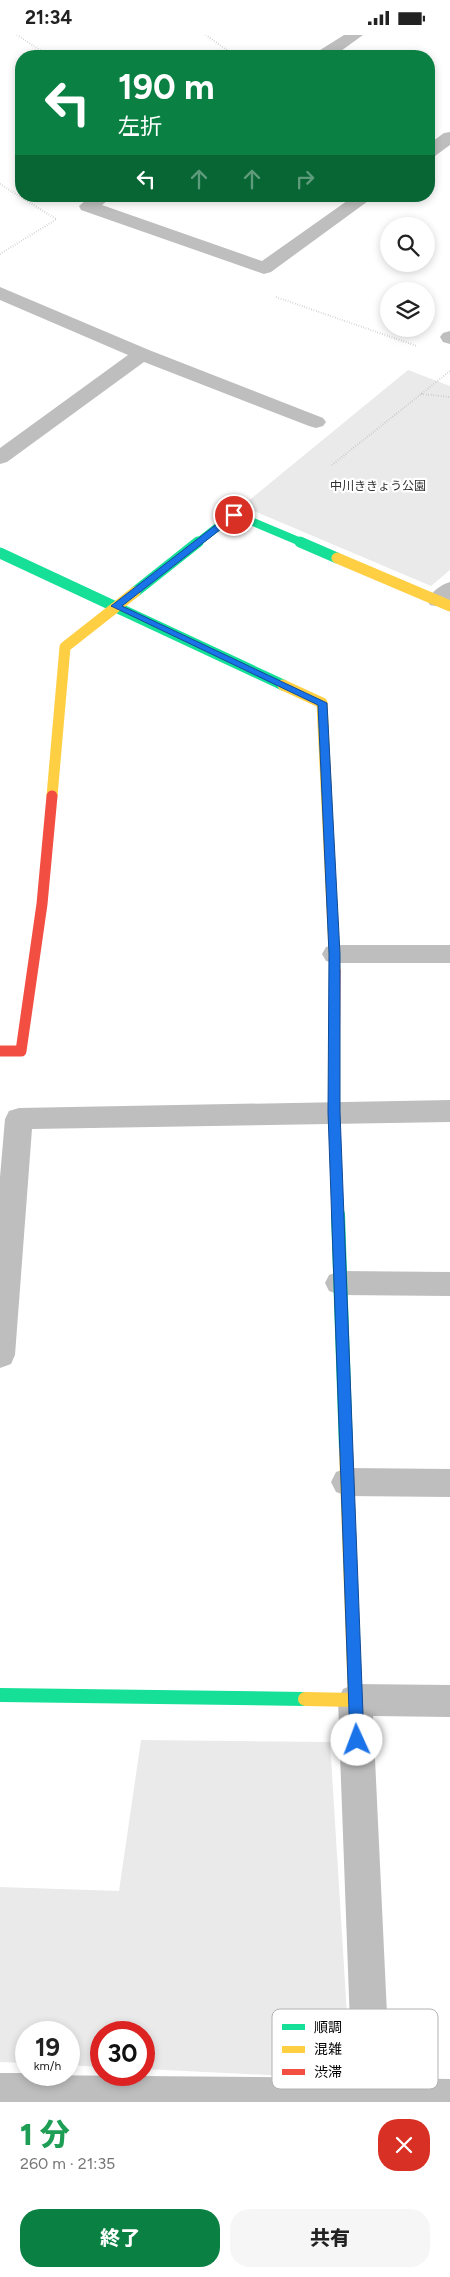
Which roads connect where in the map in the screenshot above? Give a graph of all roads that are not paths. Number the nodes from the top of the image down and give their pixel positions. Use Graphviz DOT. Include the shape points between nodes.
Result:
graph roads {
  1 [pos="355,35"];
  2 [pos="332,50"];
  3 [pos="450,137"];
  4 [pos="435,148"];
  5 [pos="94,202"];
  6 [pos="357,202"];
  7 [pos="0,293"];
  8 [pos="142,354"];
  9 [pos="316,423"];
  10 [pos="0,458"];
  11 [pos="0,553"];
  12 [pos="446,598"];
  13 [pos="116,606"];
  14 [pos="335,954"];
  15 [pos="450,954"];
  16 [pos="0,1051"];
  17 [pos="450,1111"];
  18 [pos="334,1112"];
  19 [pos="340,1283"];
  20 [pos="450,1285"];
  21 [pos="0,1355"];
  22 [pos="347,1482"];
  23 [pos="450,1483"];
  24 [pos="0,1695"];
  25 [pos="355,1700"];
  26 [pos="450,1701"];
  27 [pos="368,2009"];
  28 [pos="372,2089"];
  29 [pos="0,2091"];
  30 [pos="372,2097"];
  31 [pos="450,2099"];
  1 -- 2 [label="street"];
  3 -- 4 [label="street"];
  5 -- 6 [label="street" via="88,206 264,267"];
  7 -- 8 [label="street"];
  8 -- 9 [label="street"];
  8 -- 10 [label="street"];
  11 -- 13 [label="street"];
  12 -- 13 [label="street" via="234,515"];
  13 -- 14 [label="street" via="322,703"];
  13 -- 16 [label="street" via="65,647 42,904 20,1051"];
  14 -- 15 [label="street"];
  14 -- 18 [label="street"];
  17 -- 18 [label="street"];
  18 -- 19 [label="street"];
  18 -- 21 [label="street" via="19,1119"];
  19 -- 20 [label="street"];
  19 -- 22 [label="street"];
  22 -- 23 [label="street"];
  22 -- 25 [label="street"];
  24 -- 25 [label="street"];
  25 -- 26 [label="street"];
  25 -- 27 [label="street"];
  28 -- 30 [label="street"];
  29 -- 30 [label="street"];
  30 -- 31 [label="street"];
}
